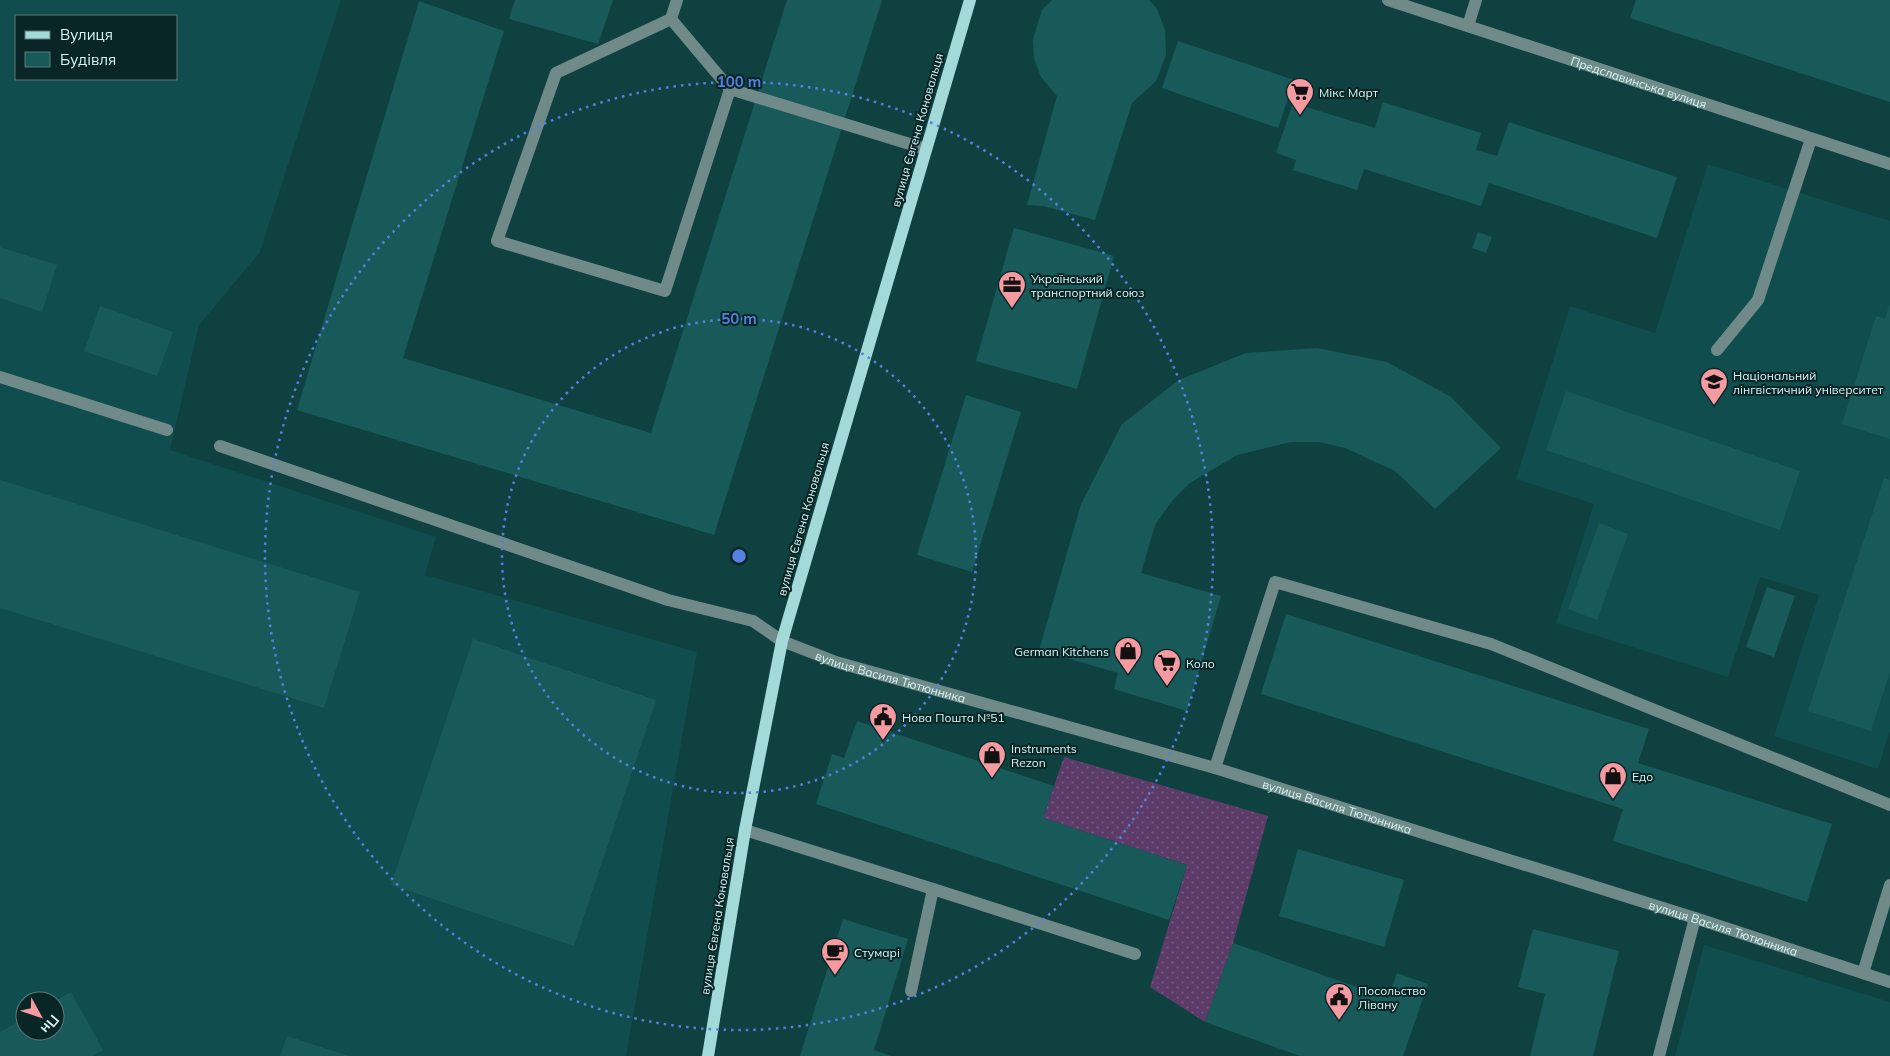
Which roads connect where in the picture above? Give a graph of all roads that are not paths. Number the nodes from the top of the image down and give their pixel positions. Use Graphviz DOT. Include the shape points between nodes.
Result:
graph roads {
  1 [pos="677,0"];
  2 [pos="970,0"];
  3 [pos="1388,0"];
  4 [pos="1476,0"];
  5 [pos="670,19"];
  6 [pos="1468,26"];
  7 [pos="730,89"];
  8 [pos="1811,139"];
  9 [pos="926,149"];
  10 [pos="1890,164"];
  11 [pos="1717,350"];
  12 [pos="0,377"];
  13 [pos="167,430"];
  14 [pos="220,446"];
  15 [pos="782,641"];
  16 [pos="1215,768"];
  17 [pos="1890,804"];
  18 [pos="745,830"];
  19 [pos="1890,885"];
  20 [pos="933,889"];
  21 [pos="1695,918"];
  22 [pos="1135,954"];
  23 [pos="1863,973"];
  24 [pos="1890,982"];
  25 [pos="911,991"];
  26 [pos="708,1056"];
  27 [pos="1659,1056"];
  1 -- 5 [label="street"];
  2 -- 9 [label="main road, вулиця Євгена Коновальця"];
  3 -- 6 [label="street, Предславинська вулиця"];
  4 -- 6 [label="street"];
  5 -- 7 [label="street"];
  5 -- 7 [label="street" via="556,73 497,241 665,290"];
  6 -- 8 [label="street, Предславинська вулиця"];
  7 -- 9 [label="street"];
  8 -- 10 [label="street, Предславинська вулиця"];
  8 -- 11 [label="street" via="1758,300"];
  9 -- 15 [label="main road, вулиця Євгена Коновальця"];
  12 -- 13 [label="street"];
  14 -- 15 [label="street, вулиця Василя Тютюнника" via="668,600 753,621"];
  15 -- 16 [label="street, вулиця Василя Тютюнника" via="836,662"];
  15 -- 18 [label="main road, вулиця Євгена Коновальця"];
  16 -- 17 [label="street" via="1274,582 1491,644"];
  16 -- 21 [label="street, вулиця Василя Тютюнника"];
  18 -- 20 [label="street"];
  18 -- 26 [label="main road, вулиця Євгена Коновальця"];
  19 -- 23 [label="street"];
  20 -- 22 [label="street"];
  20 -- 25 [label="street"];
  21 -- 23 [label="street, вулиця Василя Тютюнника"];
  21 -- 27 [label="street"];
  23 -- 24 [label="street, вулиця Василя Тютюнника"];
}
